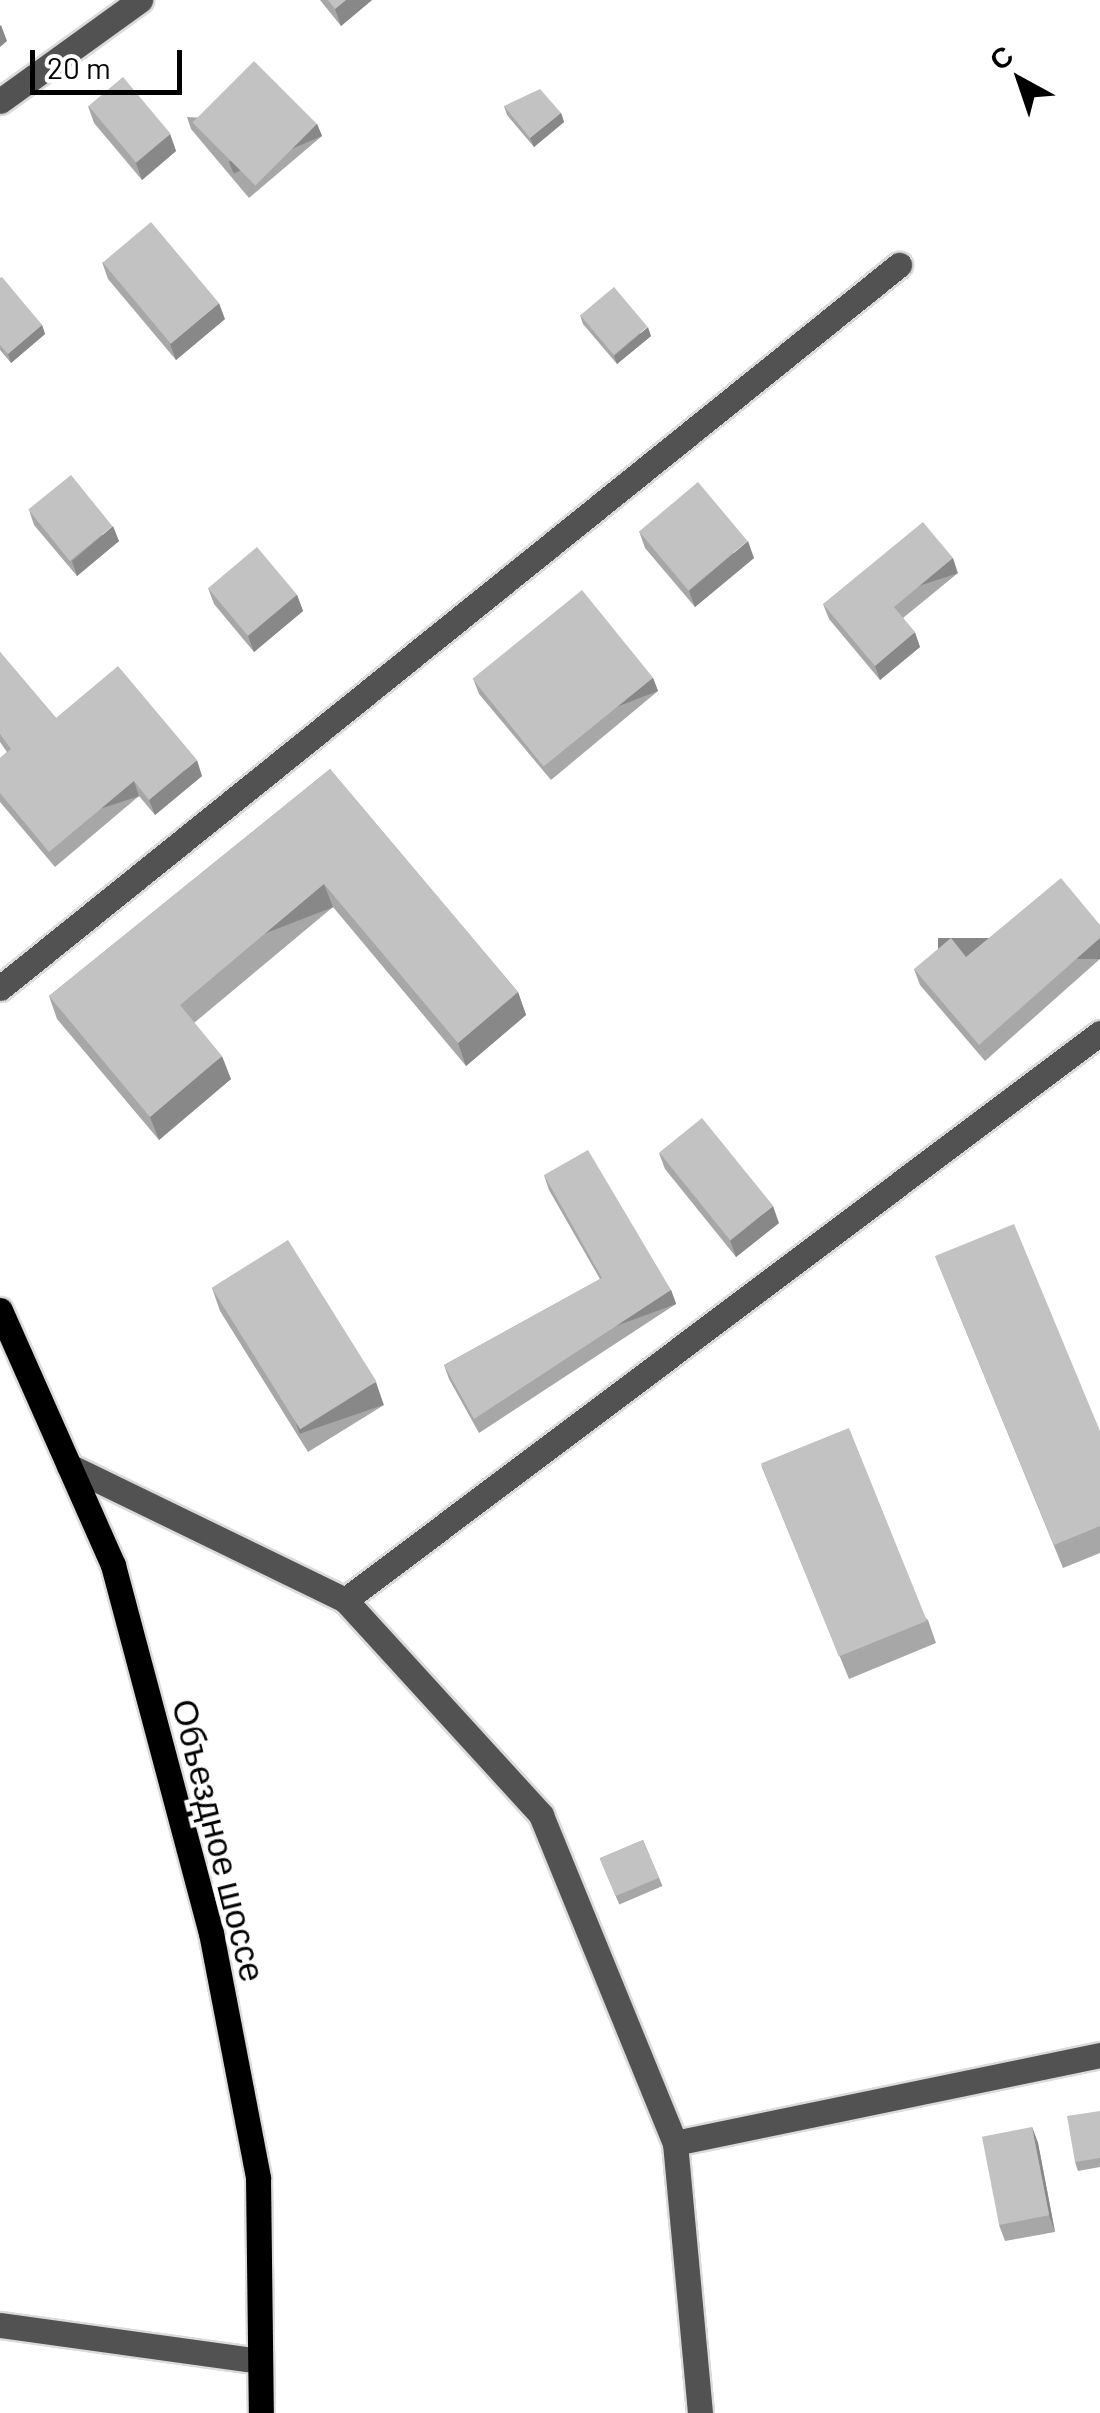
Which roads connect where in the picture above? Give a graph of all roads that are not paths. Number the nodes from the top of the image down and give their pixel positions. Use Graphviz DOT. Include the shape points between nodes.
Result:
graph roads {
  1 [pos="140,0"];
  2 [pos="0,101"];
  3 [pos="899,265"];
  4 [pos="0,988"];
  5 [pos="1100,1033"];
  6 [pos="0,1310"];
  7 [pos="69,1466"];
  8 [pos="345,1600"];
  9 [pos="1100,2055"];
  10 [pos="676,2142"];
  11 [pos="0,2326"];
  12 [pos="260,2361"];
  13 [pos="259,2412"];
  14 [pos="700,2413"];
  1 -- 2 [label="lane"];
  3 -- 4 [label="lane"];
  5 -- 8 [label="lane"];
  6 -- 7 [label="main road, Объездное шоссе"];
  7 -- 8 [label="lane"];
  7 -- 12 [label="main road, Объездное шоссе" via="113,1565 211,1933 258,2178"];
  8 -- 10 [label="lane" via="541,1815"];
  9 -- 10 [label="lane"];
  10 -- 14 [label="lane"];
  11 -- 12 [label="lane"];
  12 -- 13 [label="main road, Объездное шоссе"];
}
